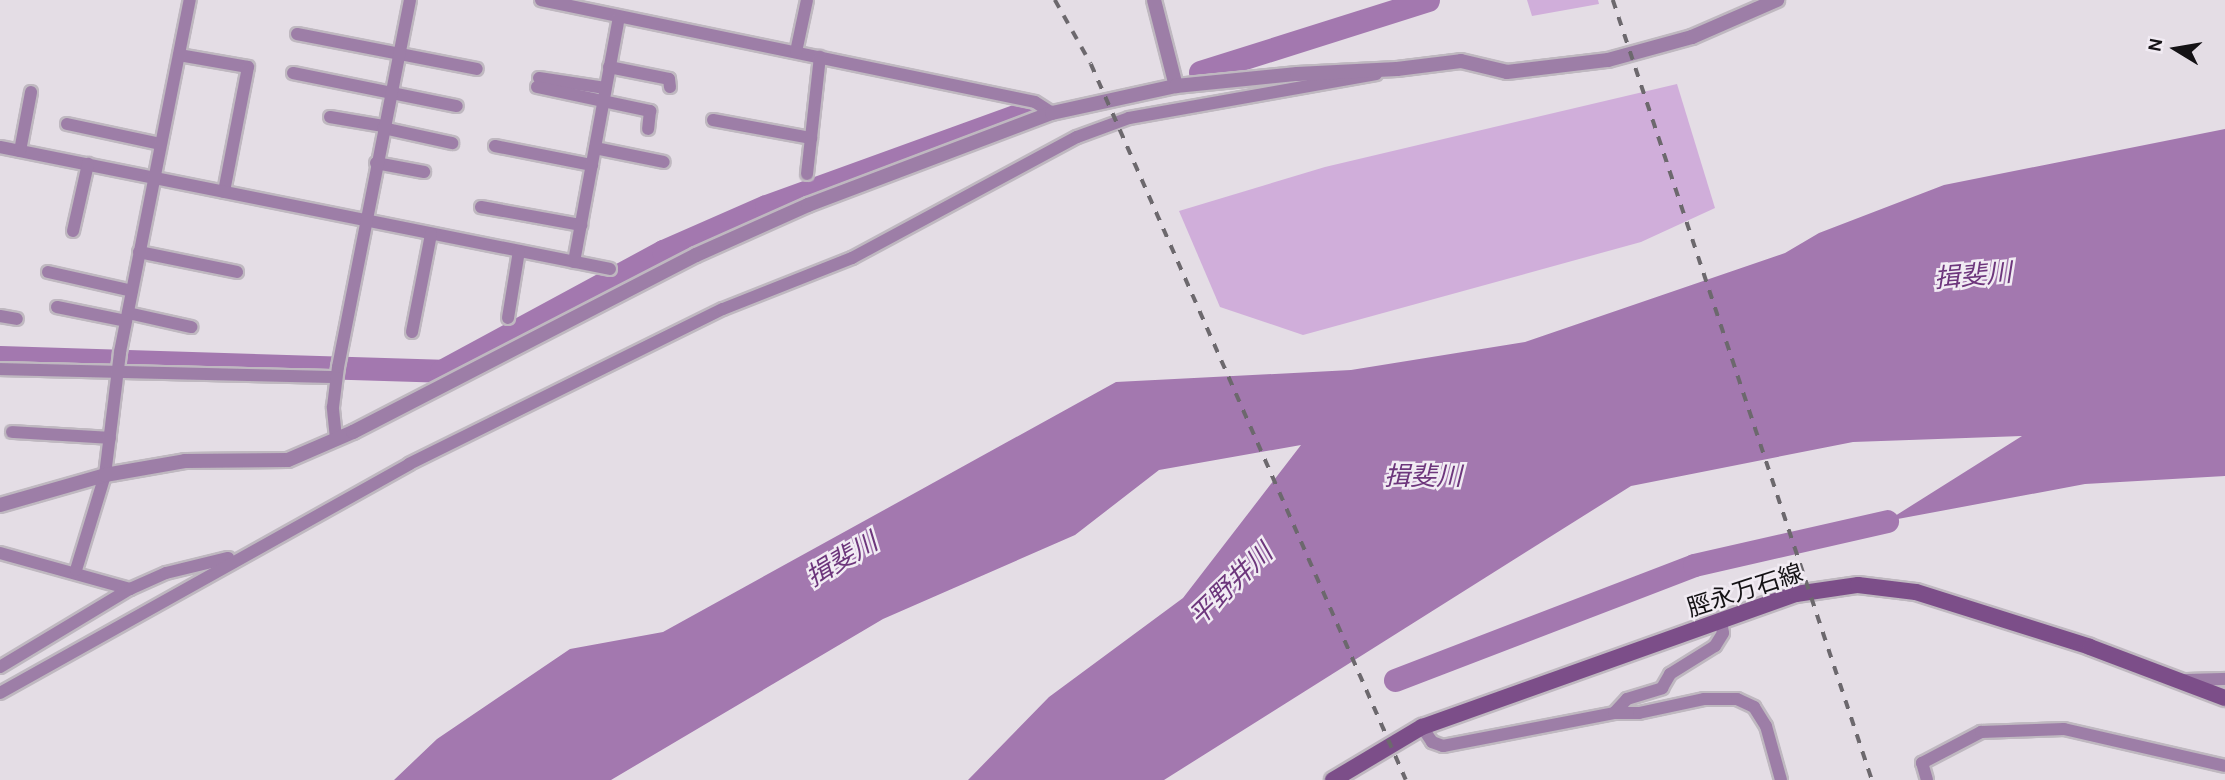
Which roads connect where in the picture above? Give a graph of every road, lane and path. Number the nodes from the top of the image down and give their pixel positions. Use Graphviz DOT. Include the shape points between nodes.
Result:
graph roads {
  1 [pos="190,0"];
  2 [pos="410,0"];
  3 [pos="541,0"];
  4 [pos="807,0"];
  5 [pos="1154,0"];
  6 [pos="1777,0"];
  7 [pos="592,5"];
  8 [pos="619,17"];
  9 [pos="297,34"];
  10 [pos="796,52"];
  11 [pos="398,54"];
  12 [pos="179,55"];
  13 [pos="820,57"];
  14 [pos="609,67"];
  15 [pos="477,69"];
  16 [pos="1397,69"];
  17 [pos="293,74"];
  18 [pos="538,82"];
  19 [pos="1176,86"];
  20 [pos="670,87"];
  21 [pos="30,92"];
  22 [pos="390,93"];
  23 [pos="604,94"];
  24 [pos="457,106"];
  25 [pos="1052,113"];
  26 [pos="330,117"];
  27 [pos="713,120"];
  28 [pos="67,124"];
  29 [pos="383,127"];
  30 [pos="648,129"];
  31 [pos="811,138"];
  32 [pos="452,143"];
  33 [pos="160,144"];
  34 [pos="495,146"];
  35 [pos="0,147"];
  36 [pos="595,148"];
  37 [pos="20,151"];
  38 [pos="664,162"];
  39 [pos="376,163"];
  40 [pos="88,164"];
  41 [pos="592,165"];
  42 [pos="424,172"];
  43 [pos="807,174"];
  44 [pos="154,177"];
  45 [pos="224,192"];
  46 [pos="481,207"];
  47 [pos="364,221"];
  48 [pos="581,225"];
  49 [pos="73,231"];
  50 [pos="431,234"];
  51 [pos="519,251"];
  52 [pos="139,252"];
  53 [pos="574,262"];
  54 [pos="610,269"];
  55 [pos="48,272"];
  56 [pos="237,272"];
  57 [pos="132,291"];
  58 [pos="57,307"];
  59 [pos="0,316"];
  60 [pos="127,317"];
  61 [pos="508,318"];
  62 [pos="17,319"];
  63 [pos="191,327"];
  64 [pos="412,331"];
  65 [pos="0,369"];
  66 [pos="118,371"];
  67 [pos="336,377"];
  68 [pos="12,432"];
  69 [pos="110,438"];
  70 [pos="337,438"];
  71 [pos="105,475"];
  72 [pos="0,505"];
  73 [pos="0,553"];
  74 [pos="245,554"];
  75 [pos="76,570"];
  76 [pos="130,589"];
  77 [pos="1721,621"];
  78 [pos="0,667"];
  79 [pos="2225,679"];
  80 [pos="2176,681"];
  81 [pos="0,693"];
  82 [pos="2225,698"];
  83 [pos="1614,713"];
  84 [pos="1422,727"];
  85 [pos="2225,766"];
  86 [pos="1333,780"];
  87 [pos="1781,780"];
  88 [pos="1927,780"];
  1 -- 12 [label="street"];
  2 -- 11 [label="street"];
  3 -- 7 [label="street"];
  4 -- 10 [label="street"];
  5 -- 19 [label="street"];
  6 -- 16 [label="street" via="1692,37 1608,61 1507,72 1461,61"];
  7 -- 8 [label="street"];
  8 -- 10 [label="street"];
  8 -- 14 [label="street"];
  9 -- 11 [label="street"];
  10 -- 13 [label="street"];
  11 -- 15 [label="street"];
  11 -- 22 [label="street"];
  12 -- 33 [label="street"];
  12 -- 45 [label="street" via="248,67"];
  13 -- 25 [label="street" via="1035,102"];
  13 -- 31 [label="street"];
  14 -- 20 [label="street" via="669,79"];
  14 -- 23 [label="street"];
  16 -- 19 [label="street"];
  16 -- 74 [label="street" via="1129,118 1077,137 852,258 647,345 409,464"];
  17 -- 22 [label="street"];
  18 -- 23 [label="street"];
  19 -- 25 [label="street"];
  21 -- 37 [label="street"];
  22 -- 24 [label="street"];
  22 -- 29 [label="street"];
  23 -- 30 [label="street" via="650,111"];
  23 -- 36 [label="street"];
  25 -- 70 [label="street" via="808,205 695,255"];
  26 -- 29 [label="street"];
  27 -- 31 [label="street"];
  28 -- 33 [label="street"];
  29 -- 32 [label="street"];
  29 -- 39 [label="street"];
  31 -- 43 [label="street"];
  33 -- 44 [label="street"];
  34 -- 41 [label="street"];
  35 -- 37 [label="street"];
  36 -- 38 [label="street"];
  36 -- 41 [label="street"];
  37 -- 40 [label="street"];
  39 -- 42 [label="street"];
  39 -- 47 [label="street"];
  40 -- 44 [label="street"];
  40 -- 49 [label="street"];
  41 -- 48 [label="street"];
  44 -- 45 [label="street"];
  44 -- 52 [label="street"];
  45 -- 47 [label="street"];
  46 -- 48 [label="street"];
  47 -- 50 [label="street"];
  47 -- 67 [label="street"];
  48 -- 53 [label="street"];
  50 -- 51 [label="street"];
  50 -- 64 [label="street"];
  51 -- 53 [label="street"];
  51 -- 61 [label="street"];
  52 -- 56 [label="street"];
  52 -- 57 [label="street"];
  53 -- 54 [label="street"];
  55 -- 57 [label="street"];
  57 -- 60 [label="street"];
  58 -- 60 [label="street"];
  59 -- 62 [label="street"];
  60 -- 63 [label="street"];
  60 -- 66 [label="street"];
  65 -- 66 [label="street"];
  66 -- 67 [label="street"];
  66 -- 69 [label="street"];
  67 -- 70 [label="street"];
  68 -- 69 [label="street"];
  69 -- 71 [label="street"];
  70 -- 71 [label="street" via="288,460 185,461"];
  71 -- 72 [label="street"];
  71 -- 75 [label="street"];
  73 -- 75 [label="street"];
  74 -- 76 [label="street" via="166,573"];
  74 -- 81 [label="street"];
  75 -- 76 [label="street"];
  76 -- 78 [label="street"];
  77 -- 80 [label="main road, 脛永万石線" via="1796,594 1857,585 1916,592 2090,647"];
  77 -- 83 [label="street" via="1723,632 1715,646 1670,674 1662,688 1627,699"];
  77 -- 84 [label="main road, 脛永万石線"];
  79 -- 80 [label="street"];
  80 -- 82 [label="main road, 脛永万石線"];
  83 -- 84 [label="street" via="1443,746 1432,742"];
  83 -- 87 [label="street" via="1639,713 1704,699 1737,699 1754,707 1766,726"];
  84 -- 86 [label="main road, 脛永万石線"];
  85 -- 88 [label="street" via="2064,729 1981,732 1922,763"];
}
